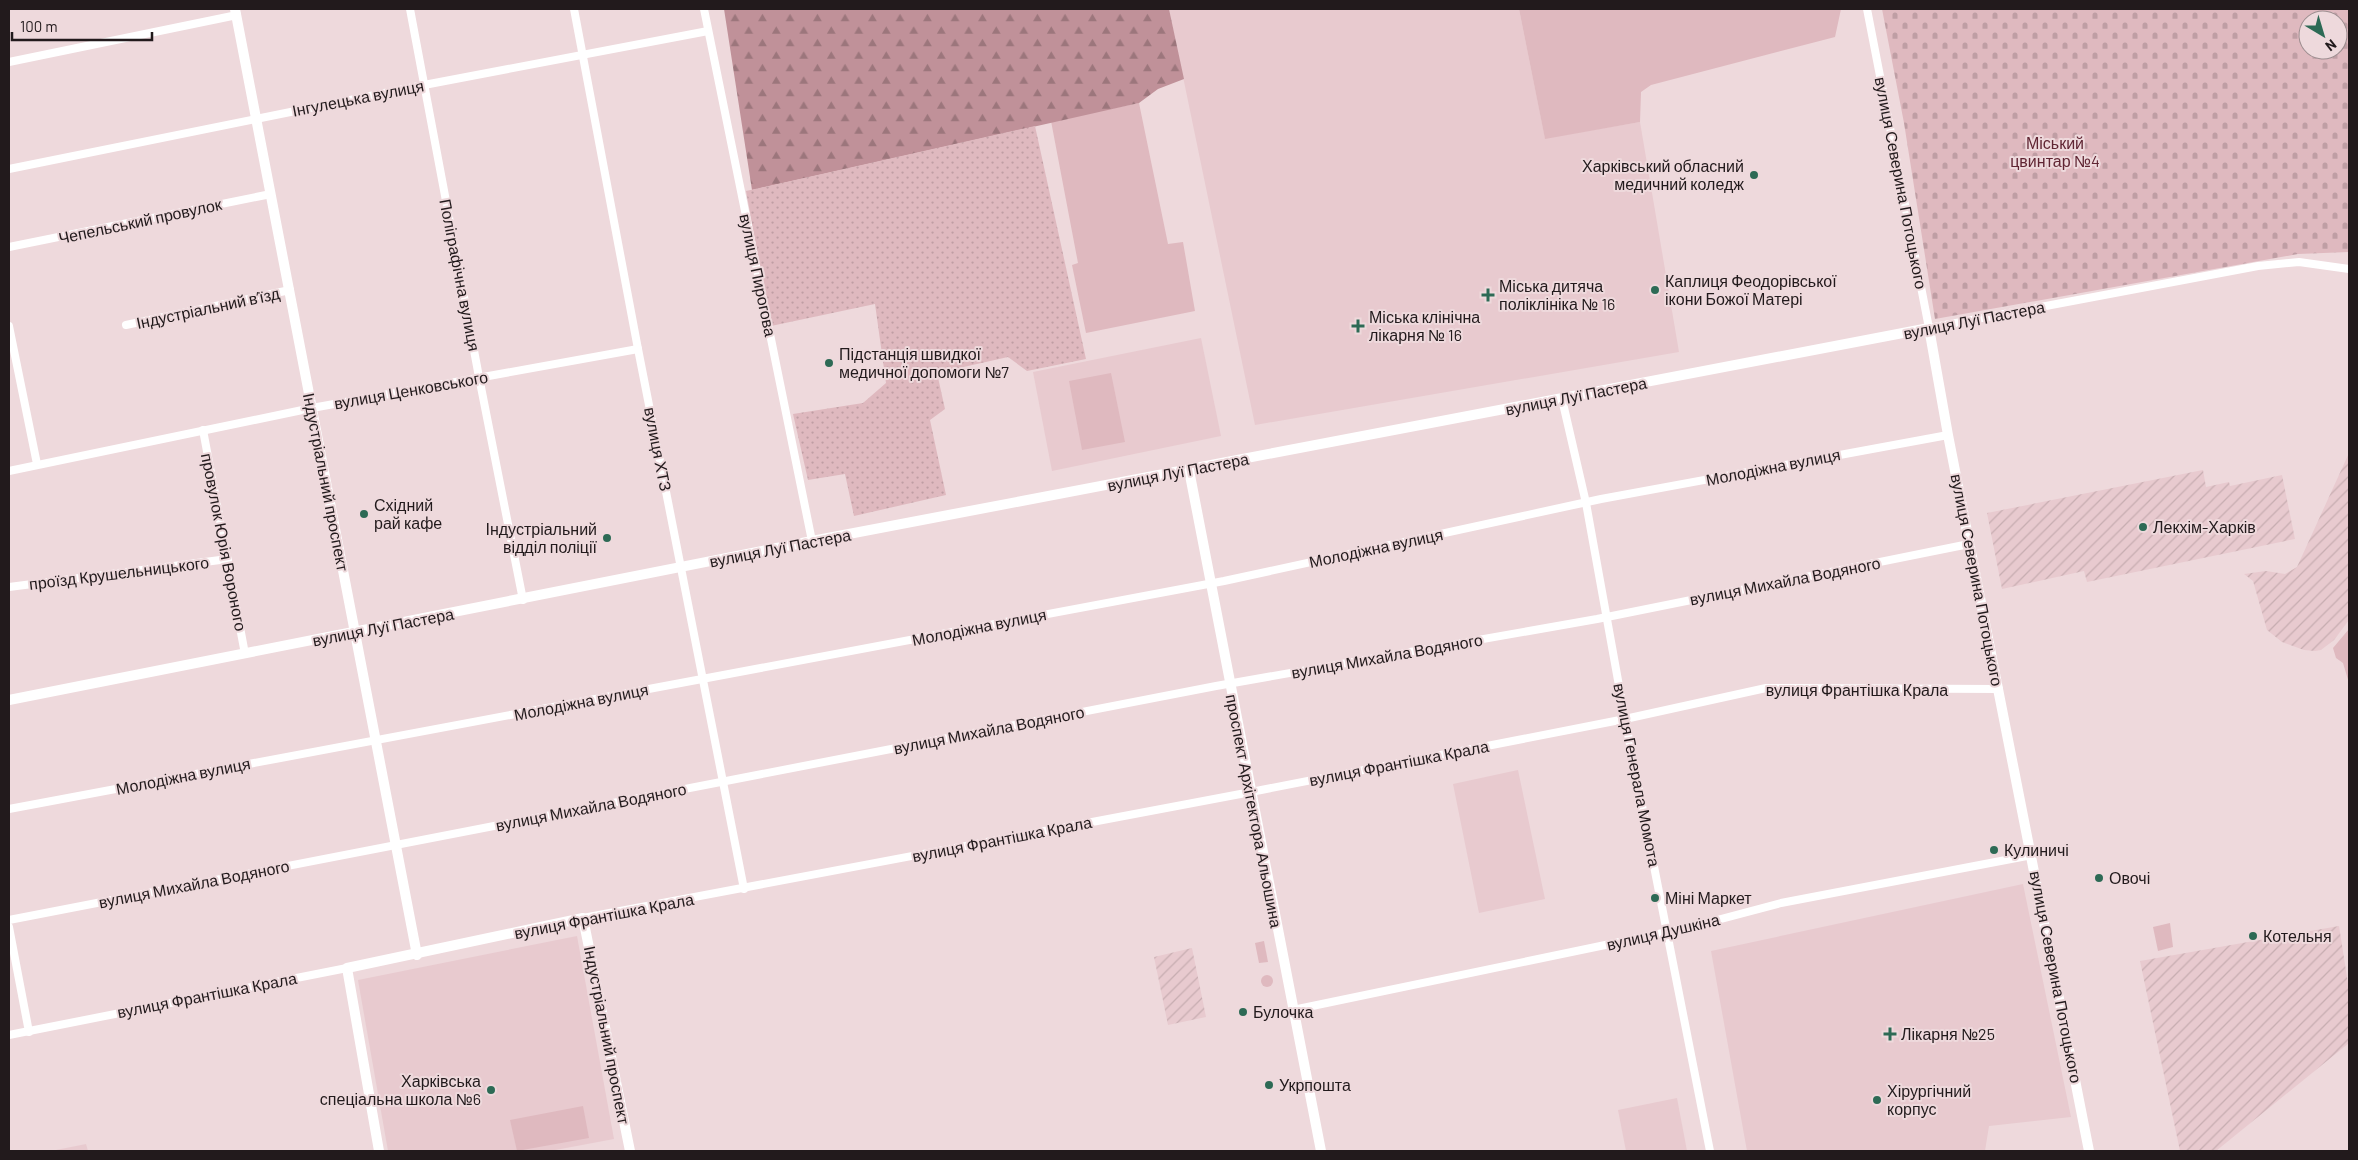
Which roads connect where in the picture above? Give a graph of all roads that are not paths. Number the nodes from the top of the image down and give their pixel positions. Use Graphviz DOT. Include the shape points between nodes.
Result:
graph roads {
  1 [pos="410,9"];
  2 [pos="574,9"];
  3 [pos="704,9"];
  4 [pos="1867,9"];
  5 [pos="236,12"];
  6 [pos="708,31"];
  7 [pos="584,56"];
  8 [pos="9,62"];
  9 [pos="424,85"];
  10 [pos="256,118"];
  11 [pos="9,169"];
  12 [pos="271,194"];
  13 [pos="9,248"];
  14 [pos="2349,269"];
  15 [pos="290,290"];
  16 [pos="126,325"];
  17 [pos="9,326"];
  18 [pos="1929,328"];
  19 [pos="638,350"];
  20 [pos="479,377"];
  21 [pos="1562,399"];
  22 [pos="312,408"];
  23 [pos="203,430"];
  24 [pos="1948,435"];
  25 [pos="37,464"];
  26 [pos="1189,470"];
  27 [pos="9,471"];
  28 [pos="1586,503"];
  29 [pos="812,541"];
  30 [pos="1969,544"];
  31 [pos="228,559"];
  32 [pos="681,568"];
  33 [pos="1211,583"];
  34 [pos="9,587"];
  35 [pos="523,600"];
  36 [pos="1607,617"];
  37 [pos="355,632"];
  38 [pos="245,654"];
  39 [pos="702,679"];
  40 [pos="1230,684"];
  41 [pos="1999,689"];
  42 [pos="9,700"];
  43 [pos="1625,719"];
  44 [pos="376,740"];
  45 [pos="722,780"];
  46 [pos="1251,792"];
  47 [pos="9,809"];
  48 [pos="396,846"];
  49 [pos="2032,855"];
  50 [pos="744,889"];
  51 [pos="584,918"];
  52 [pos="9,920"];
  53 [pos="9,927"];
  54 [pos="1667,932"];
  55 [pos="417,955"];
  56 [pos="347,968"];
  57 [pos="1294,1010"];
  58 [pos="29,1032"];
  59 [pos="9,1036"];
  60 [pos="379,1151"];
  61 [pos="630,1151"];
  62 [pos="1321,1151"];
  63 [pos="1710,1151"];
  64 [pos="2090,1151"];
  1 -- 9 [label="street, Поліграфічна вулиця"];
  2 -- 7 [label="street, вулиця ХТЗ"];
  3 -- 6 [label="street, вулиця Пирогова"];
  4 -- 18 [label="street, вулиця Северина Потоцького"];
  5 -- 8 [label="street"];
  5 -- 10 [label="street, Індустріальний проспект"];
  6 -- 7 [label="street, Інгулецька вулиця"];
  6 -- 29 [label="street, вулиця Пирогова"];
  7 -- 9 [label="street, Інгулецька вулиця"];
  7 -- 19 [label="street, вулиця ХТЗ"];
  9 -- 10 [label="street, Інгулецька вулиця"];
  9 -- 20 [label="street, Поліграфічна вулиця"];
  10 -- 11 [label="street, Інгулецька вулиця"];
  10 -- 12 [label="street, Індустріальний проспект"];
  12 -- 13 [label="street, Чепельський провулок"];
  12 -- 15 [label="street, Індустріальний проспект"];
  14 -- 18 [label="street, вулиця Луї Пастера" via="2298,262 2258,266"];
  15 -- 16 [label="street, Індустріальний в’їзд"];
  15 -- 22 [label="street, Індустріальний проспект"];
  17 -- 25 [label="street"];
  18 -- 21 [label="street, вулиця Луї Пастера"];
  18 -- 24 [label="street, вулиця Северина Потоцького"];
  19 -- 20 [label="street, вулиця Ценковського"];
  19 -- 32 [label="street, вулиця ХТЗ"];
  20 -- 22 [label="street, вулиця Ценковського"];
  20 -- 35 [label="street, Поліграфічна вулиця"];
  21 -- 26 [label="street, вулиця Луї Пастера"];
  21 -- 28 [label="street, вулиця Генерала Момота"];
  22 -- 23 [label="street, вулиця Ценковського"];
  22 -- 37 [label="street, Індустріальний проспект"];
  23 -- 25 [label="street, вулиця Ценковського"];
  23 -- 31 [label="street, провулок Юрія Вороного"];
  24 -- 28 [label="street, Молодіжна вулиця"];
  24 -- 30 [label="street, вулиця Северина Потоцького"];
  25 -- 27 [label="street, вулиця Ценковського"];
  26 -- 29 [label="street, вулиця Луї Пастера"];
  26 -- 33 [label="street, проспект Архітектора Альошина"];
  28 -- 33 [label="street, Молодіжна вулиця"];
  28 -- 36 [label="street, вулиця Генерала Момота"];
  29 -- 32 [label="street, вулиця Луї Пастера"];
  30 -- 36 [label="street, вулиця Михайла Водяного"];
  30 -- 41 [label="street, вулиця Северина Потоцького"];
  31 -- 34 [label="street, проїзд Крушельницького"];
  31 -- 38 [label="street, провулок Юрія Вороного"];
  32 -- 35 [label="street, вулиця Луї Пастера"];
  32 -- 39 [label="street, вулиця ХТЗ"];
  33 -- 39 [label="street, Молодіжна вулиця"];
  33 -- 40 [label="street, проспект Архітектора Альошина"];
  35 -- 37 [label="street, вулиця Луї Пастера"];
  36 -- 40 [label="street, вулиця Михайла Водяного"];
  36 -- 43 [label="street, вулиця Генерала Момота"];
  37 -- 38 [label="street, вулиця Луї Пастера"];
  37 -- 44 [label="street, Індустріальний проспект"];
  38 -- 42 [label="street, вулиця Луї Пастера"];
  39 -- 44 [label="street, Молодіжна вулиця"];
  39 -- 45 [label="street, вулиця ХТЗ"];
  40 -- 45 [label="street, вулиця Михайла Водяного"];
  40 -- 46 [label="street, проспект Архітектора Альошина"];
  41 -- 43 [label="street, вулиця Франтішка Крала" via="1766,688"];
  41 -- 49 [label="street, вулиця Северина Потоцького"];
  43 -- 46 [label="street, вулиця Франтішка Крала"];
  43 -- 54 [label="street, вулиця Генерала Момота"];
  44 -- 47 [label="street, Молодіжна вулиця"];
  44 -- 48 [label="street, Індустріальний проспект"];
  45 -- 48 [label="street, вулиця Михайла Водяного"];
  45 -- 50 [label="street, вулиця ХТЗ"];
  46 -- 50 [label="street, вулиця Франтішка Крала"];
  46 -- 57 [label="street, проспект Архітектора Альошина"];
  48 -- 52 [label="street, вулиця Михайла Водяного"];
  48 -- 55 [label="street, Індустріальний проспект"];
  49 -- 54 [label="street, вулиця Душкіна" via="1781,903"];
  49 -- 64 [label="street, вулиця Северина Потоцького"];
  50 -- 51 [label="street, вулиця Франтішка Крала"];
  51 -- 55 [label="street, вулиця Франтішка Крала"];
  51 -- 61 [label="street, Індустріальний проспект"];
  53 -- 58 [label="street"];
  54 -- 57 [label="street, вулиця Душкіна"];
  54 -- 63 [label="street, вулиця Генерала Момота"];
  55 -- 56 [label="street, вулиця Франтішка Крала"];
  56 -- 58 [label="street, вулиця Франтішка Крала"];
  56 -- 60 [label="street"];
  57 -- 62 [label="street, проспект Архітектора Альошина"];
  58 -- 59 [label="street, вулиця Франтішка Крала"];
}
